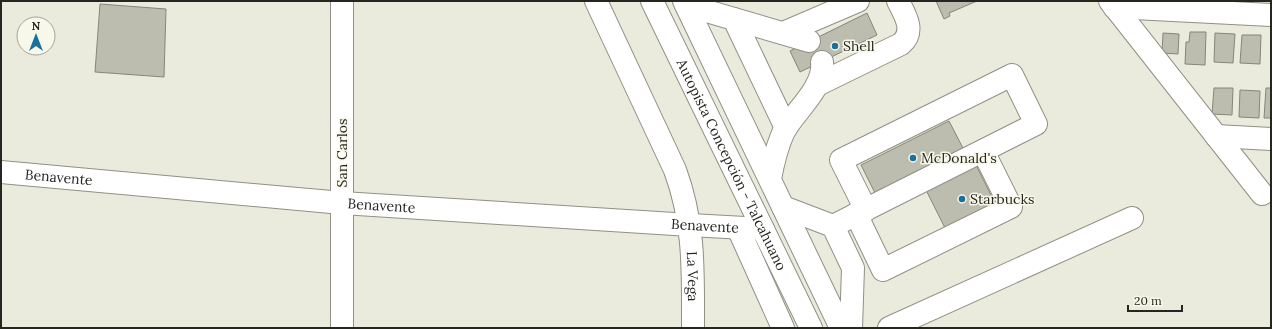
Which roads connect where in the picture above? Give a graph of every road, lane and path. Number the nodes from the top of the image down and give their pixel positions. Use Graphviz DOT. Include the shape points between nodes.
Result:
graph roads {
  1 [pos="342,1"];
  2 [pos="596,1"];
  3 [pos="652,1"];
  4 [pos="858,1"];
  5 [pos="898,1"];
  6 [pos="685,3"];
  7 [pos="1115,5"];
  8 [pos="1271,15"];
  9 [pos="734,19"];
  10 [pos="784,33"];
  11 [pos="809,41"];
  12 [pos="822,62"];
  13 [pos="818,85"];
  14 [pos="786,128"];
  15 [pos="1220,136"];
  16 [pos="1271,139"];
  17 [pos="983,151"];
  18 [pos="1,172"];
  19 [pos="770,179"];
  20 [pos="1262,194"];
  21 [pos="342,203"];
  22 [pos="783,206"];
  23 [pos="861,212"];
  24 [pos="1132,218"];
  25 [pos="690,225"];
  26 [pos="833,226"];
  27 [pos="738,228"];
  28 [pos="763,229"];
  29 [pos="342,328"];
  30 [pos="693,328"];
  31 [pos="783,328"];
  32 [pos="811,328"];
  33 [pos="842,328"];
  34 [pos="851,328"];
  35 [pos="889,328"];
  1 -- 21 [label="street, San Carlos"];
  2 -- 25 [label="street, La Vega" via="675,170 683,190"];
  3 -- 28 [label="street, Autopista Concepción - Talcahuano"];
  4 -- 10 [label="street"];
  5 -- 13 [label="street" via="908,24 909,30 905,40"];
  6 -- 9 [label="street"];
  6 -- 19 [label="street, Autopista Concepción - Talcahuano"];
  7 -- 8 [label="street"];
  7 -- 15 [label="street"];
  9 -- 10 [label="street"];
  9 -- 14 [label="street"];
  10 -- 11 [label="street"];
  12 -- 13 [label="street"];
  13 -- 14 [label="street"];
  14 -- 19 [label="street" via="778,145"];
  15 -- 16 [label="street"];
  15 -- 20 [label="street"];
  17 -- 23 [label="street"];
  17 -- 23 [label="street" via="1011,206 883,270"];
  17 -- 23 [label="street" via="1036,124 1012,75 841,160"];
  18 -- 21 [label="street, Benavente"];
  19 -- 22 [label="street, Autopista Concepción - Talcahuano"];
  21 -- 25 [label="street, Benavente"];
  21 -- 29 [label="street, San Carlos"];
  22 -- 26 [label="street"];
  22 -- 33 [label="street, Autopista Concepción - Talcahuano"];
  23 -- 26 [label="street"];
  24 -- 35 [label="street"];
  25 -- 27 [label="street, Benavente"];
  25 -- 30 [label="street, La Vega"];
  26 -- 34 [label="street" via="853,268"];
  27 -- 28 [label="street, Benavente"];
  27 -- 31 [label="street"];
  28 -- 32 [label="street, Autopista Concepción - Talcahuano"];
}
